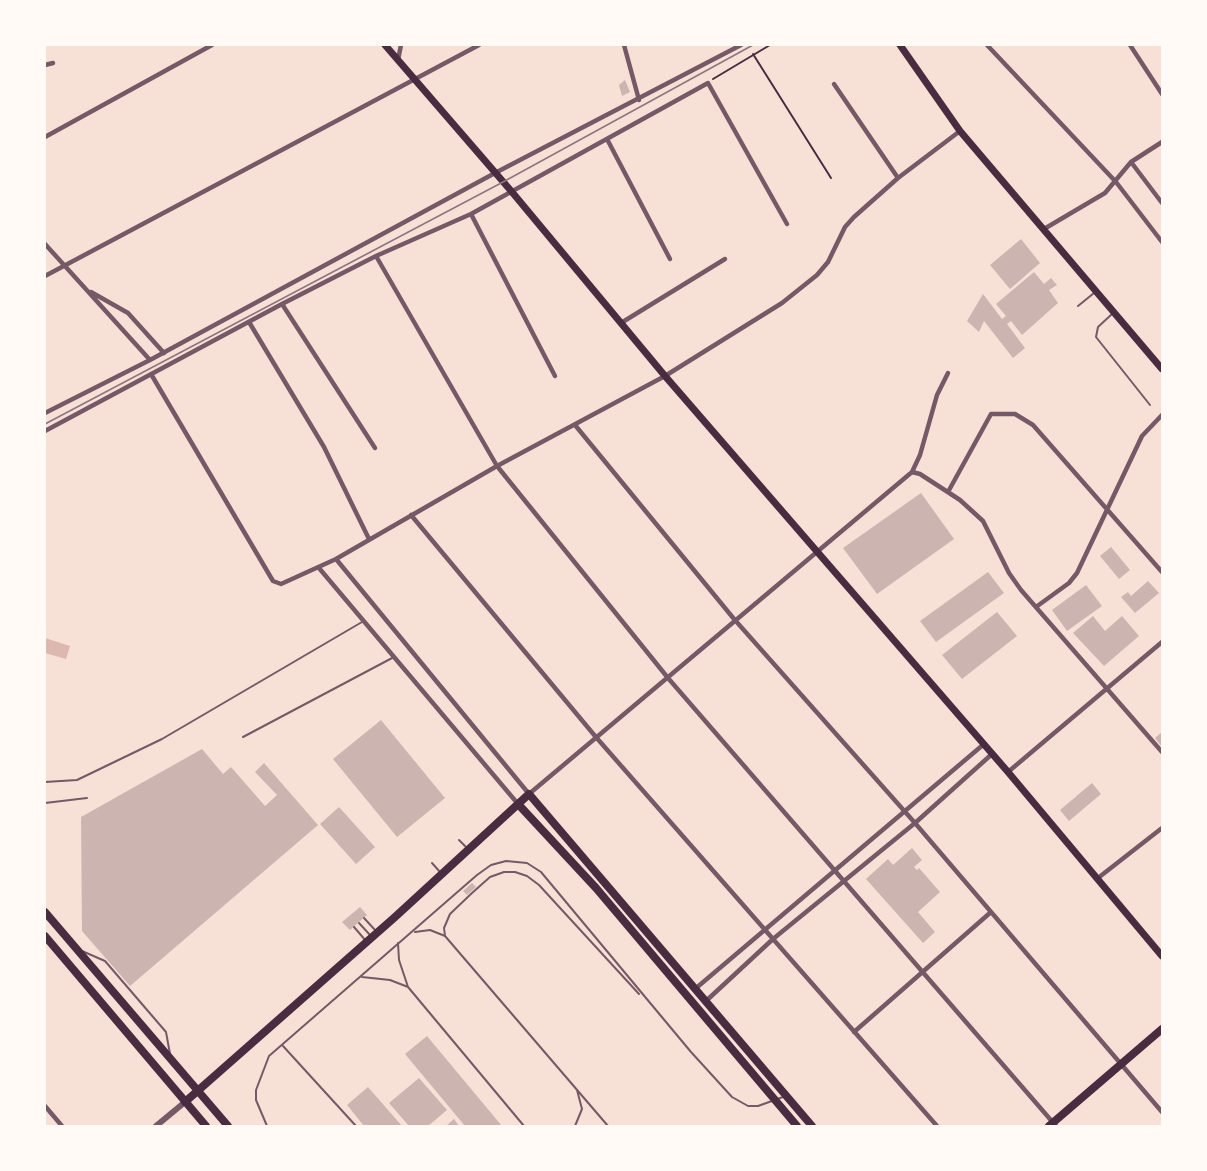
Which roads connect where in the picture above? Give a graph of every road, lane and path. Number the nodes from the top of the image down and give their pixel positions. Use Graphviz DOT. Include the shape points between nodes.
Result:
graph roads {
  1 [pos="212,45"];
  2 [pos="385,45"];
  3 [pos="401,45"];
  4 [pos="479,45"];
  5 [pos="624,45"];
  6 [pos="741,45"];
  7 [pos="770,45"];
  8 [pos="900,45"];
  9 [pos="987,45"];
  10 [pos="1130,45"];
  11 [pos="753,54"];
  12 [pos="398,61"];
  13 [pos="53,63"];
  14 [pos="45,65"];
  15 [pos="413,79"];
  16 [pos="708,82"];
  17 [pos="834,84"];
  18 [pos="1162,94"];
  19 [pos="639,100"];
  20 [pos="960,131"];
  21 [pos="45,137"];
  22 [pos="607,139"];
  23 [pos="1162,142"];
  24 [pos="1131,162"];
  25 [pos="495,173"];
  26 [pos="831,178"];
  27 [pos="898,178"];
  28 [pos="1116,182"];
  29 [pos="512,192"];
  30 [pos="1162,203"];
  31 [pos="471,214"];
  32 [pos="787,224"];
  33 [pos="1044,229"];
  34 [pos="1162,242"];
  35 [pos="45,244"];
  36 [pos="376,256"];
  37 [pos="670,259"];
  38 [pos="725,259"];
  39 [pos="67,265"];
  40 [pos="45,276"];
  41 [pos="88,290"];
  42 [pos="1096,291"];
  43 [pos="282,304"];
  44 [pos="1078,306"];
  45 [pos="1114,312"];
  46 [pos="249,322"];
  47 [pos="621,323"];
  48 [pos="164,353"];
  49 [pos="150,360"];
  50 [pos="1162,369"];
  51 [pos="948,373"];
  52 [pos="151,374"];
  53 [pos="555,376"];
  54 [pos="665,376"];
  55 [pos="1150,405"];
  56 [pos="45,413"];
  57 [pos="1162,415"];
  58 [pos="575,425"];
  59 [pos="45,431"];
  60 [pos="375,448"];
  61 [pos="497,466"];
  62 [pos="912,472"];
  63 [pos="948,492"];
  64 [pos="1108,510"];
  65 [pos="411,515"];
  66 [pos="369,539"];
  67 [pos="817,551"];
  68 [pos="336,559"];
  69 [pos="319,568"];
  70 [pos="1162,572"];
  71 [pos="1036,607"];
  72 [pos="734,619"];
  73 [pos="365,620"];
  74 [pos="1162,642"];
  75 [pos="395,656"];
  76 [pos="668,678"];
  77 [pos="1107,689"];
  78 [pos="317,698"];
  79 [pos="320,703"];
  80 [pos="595,736"];
  81 [pos="243,738"];
  82 [pos="984,744"];
  83 [pos="1162,753"];
  84 [pos="992,754"];
  85 [pos="1008,772"];
  86 [pos="45,782"];
  87 [pos="529,794"];
  88 [pos="87,798"];
  89 [pos="45,803"];
  90 [pos="518,804"];
  91 [pos="904,811"];
  92 [pos="915,823"];
  93 [pos="1162,828"];
  94 [pos="459,840"];
  95 [pos="468,849"];
  96 [pos="432,863"];
  97 [pos="834,871"];
  98 [pos="442,874"];
  99 [pos="1098,878"];
  100 [pos="844,883"];
  101 [pos="45,912"];
  102 [pos="991,912"];
  103 [pos="364,918"];
  104 [pos="359,923"];
  105 [pos="354,927"];
  106 [pos="765,930"];
  107 [pos="413,932"];
  108 [pos="45,936"];
  109 [pos="445,936"];
  110 [pos="372,937"];
  111 [pos="773,939"];
  112 [pos="398,943"];
  113 [pos="77,949"];
  114 [pos="1162,956"];
  115 [pos="923,971"];
  116 [pos="362,977"];
  117 [pos="486,981"];
  118 [pos="481,986"];
  119 [pos="408,987"];
  120 [pos="695,989"];
  121 [pos="706,1001"];
  122 [pos="670,1027"];
  123 [pos="1162,1029"];
  124 [pos="855,1032"];
  125 [pos="282,1045"];
  126 [pos="171,1060"];
  127 [pos="1121,1065"];
  128 [pos="575,1086"];
  129 [pos="197,1090"];
  130 [pos="786,1095"];
  131 [pos="775,1101"];
  132 [pos="185,1102"];
  133 [pos="45,1106"];
  134 [pos="1162,1112"];
  135 [pos="1053,1125"];
  136 [pos="62,1126"];
  137 [pos="156,1126"];
  138 [pos="206,1126"];
  139 [pos="228,1126"];
  140 [pos="267,1126"];
  141 [pos="356,1126"];
  142 [pos="524,1126"];
  143 [pos="575,1126"];
  144 [pos="608,1126"];
  145 [pos="797,1126"];
  146 [pos="812,1126"];
  147 [pos="937,1126"];
  1 -- 21 [label="street"];
  2 -- 12 [label="main road"];
  3 -- 12 [label="street"];
  4 -- 15 [label="street"];
  5 -- 19 [label="street"];
  6 -- 19 [label="street"];
  7 -- 11 [label="path"];
  8 -- 20 [label="main road"];
  9 -- 28 [label="street"];
  10 -- 18 [label="street"];
  11 -- 16 [label="path"];
  11 -- 26 [label="path"];
  12 -- 15 [label="main road"];
  13 -- 14 [label="street"];
  15 -- 25 [label="main road"];
  15 -- 39 [label="street"];
  16 -- 22 [label="street"];
  16 -- 32 [label="street"];
  17 -- 27 [label="street"];
  19 -- 25 [label="street"];
  20 -- 27 [label="street"];
  20 -- 33 [label="main road"];
  22 -- 29 [label="street"];
  22 -- 37 [label="street"];
  23 -- 24 [label="street"];
  24 -- 28 [label="street"];
  24 -- 30 [label="street"];
  25 -- 29 [label="main road"];
  25 -- 48 [label="street"];
  27 -- 54 [label="street" via="845,227 817,275 782,303"];
  28 -- 33 [label="street" via="1105,193"];
  28 -- 34 [label="street"];
  29 -- 31 [label="street"];
  29 -- 47 [label="main road"];
  31 -- 36 [label="street"];
  31 -- 53 [label="street"];
  33 -- 42 [label="main road"];
  35 -- 39 [label="street"];
  36 -- 43 [label="street"];
  36 -- 61 [label="street"];
  38 -- 47 [label="street"];
  39 -- 40 [label="street"];
  39 -- 41 [label="street"];
  41 -- 48 [label="street" via="128,313"];
  41 -- 49 [label="street"];
  42 -- 44 [label="lane"];
  42 -- 45 [label="main road"];
  43 -- 46 [label="street"];
  43 -- 60 [label="street"];
  45 -- 50 [label="main road"];
  45 -- 55 [label="lane" via="1098,327 1096,337"];
  46 -- 52 [label="street"];
  46 -- 66 [label="street" via="324,447"];
  47 -- 54 [label="main road"];
  48 -- 49 [label="street"];
  49 -- 56 [label="street"];
  51 -- 62 [label="street"];
  52 -- 59 [label="street"];
  52 -- 69 [label="street" via="273,581 281,584"];
  54 -- 58 [label="street"];
  54 -- 67 [label="main road"];
  57 -- 64 [label="street" via="1142,436"];
  58 -- 61 [label="street"];
  58 -- 72 [label="street"];
  61 -- 65 [label="street"];
  61 -- 76 [label="street"];
  62 -- 63 [label="street"];
  62 -- 67 [label="street"];
  63 -- 64 [label="street" via="991,414 1015,414 1032,425"];
  63 -- 71 [label="street" via="983,521 1009,573"];
  64 -- 70 [label="street"];
  64 -- 71 [label="street" via="1077,573"];
  65 -- 66 [label="street"];
  65 -- 80 [label="street"];
  66 -- 68 [label="street"];
  67 -- 72 [label="street"];
  67 -- 82 [label="main road"];
  68 -- 69 [label="street"];
  68 -- 87 [label="street"];
  69 -- 73 [label="street"];
  71 -- 77 [label="street"];
  72 -- 76 [label="street"];
  72 -- 91 [label="street"];
  73 -- 75 [label="street"];
  73 -- 86 [label="lane" via="162,739 77,780"];
  74 -- 77 [label="street"];
  75 -- 78 [label="lane"];
  75 -- 90 [label="street"];
  76 -- 80 [label="street"];
  76 -- 97 [label="street"];
  77 -- 83 [label="street"];
  77 -- 85 [label="street"];
  78 -- 79 [label="lane"];
  78 -- 81 [label="lane"];
  80 -- 87 [label="street"];
  80 -- 106 [label="street"];
  82 -- 84 [label="main road"];
  82 -- 91 [label="street"];
  84 -- 85 [label="main road"];
  84 -- 92 [label="street"];
  85 -- 99 [label="main road"];
  87 -- 90 [label="main road"];
  87 -- 120 [label="main road"];
  88 -- 89 [label="lane"];
  90 -- 95 [label="main road"];
  90 -- 131 [label="main road" via="596,888"];
  91 -- 92 [label="street"];
  91 -- 97 [label="street"];
  92 -- 100 [label="street"];
  92 -- 102 [label="street"];
  93 -- 99 [label="street"];
  94 -- 95 [label="lane"];
  95 -- 98 [label="main road"];
  96 -- 98 [label="lane"];
  97 -- 100 [label="street"];
  97 -- 106 [label="street"];
  98 -- 110 [label="main road"];
  99 -- 114 [label="main road"];
  100 -- 111 [label="street"];
  100 -- 115 [label="street"];
  101 -- 113 [label="main road"];
  102 -- 115 [label="street"];
  102 -- 127 [label="street"];
  103 -- 110 [label="lane"];
  104 -- 110 [label="lane"];
  105 -- 110 [label="lane"];
  106 -- 111 [label="street"];
  106 -- 120 [label="street"];
  107 -- 109 [label="lane" via="430,930"];
  107 -- 112 [label="lane"];
  107 -- 122 [label="lane" via="491,865 506,861 527,863 541,872"];
  108 -- 132 [label="main road"];
  109 -- 117 [label="lane"];
  109 -- 122 [label="lane" via="450,914 490,877 504,872 527,876 554,900"];
  110 -- 129 [label="main road"];
  111 -- 121 [label="street"];
  111 -- 124 [label="street"];
  112 -- 116 [label="lane"];
  112 -- 119 [label="lane"];
  113 -- 126 [label="main road"];
  113 -- 126 [label="lane" via="105,961 134,993 166,1032"];
  115 -- 124 [label="street"];
  115 -- 135 [label="street"];
  116 -- 119 [label="lane" via="390,980"];
  116 -- 125 [label="lane"];
  117 -- 118 [label="lane"];
  117 -- 128 [label="lane"];
  119 -- 142 [label="lane"];
  120 -- 121 [label="main road"];
  121 -- 130 [label="main road"];
  122 -- 131 [label="lane" via="732,1097 748,1106"];
  123 -- 127 [label="main road"];
  124 -- 147 [label="street"];
  125 -- 140 [label="lane" via="269,1056 256,1090"];
  125 -- 141 [label="lane"];
  126 -- 129 [label="main road"];
  127 -- 134 [label="street"];
  127 -- 135 [label="main road"];
  128 -- 143 [label="lane" via="582,1109"];
  128 -- 144 [label="lane"];
  129 -- 132 [label="main road"];
  129 -- 139 [label="main road"];
  130 -- 131 [label="lane"];
  130 -- 146 [label="main road"];
  131 -- 145 [label="main road"];
  132 -- 137 [label="street"];
  132 -- 138 [label="main road"];
  133 -- 136 [label="street"];
}
